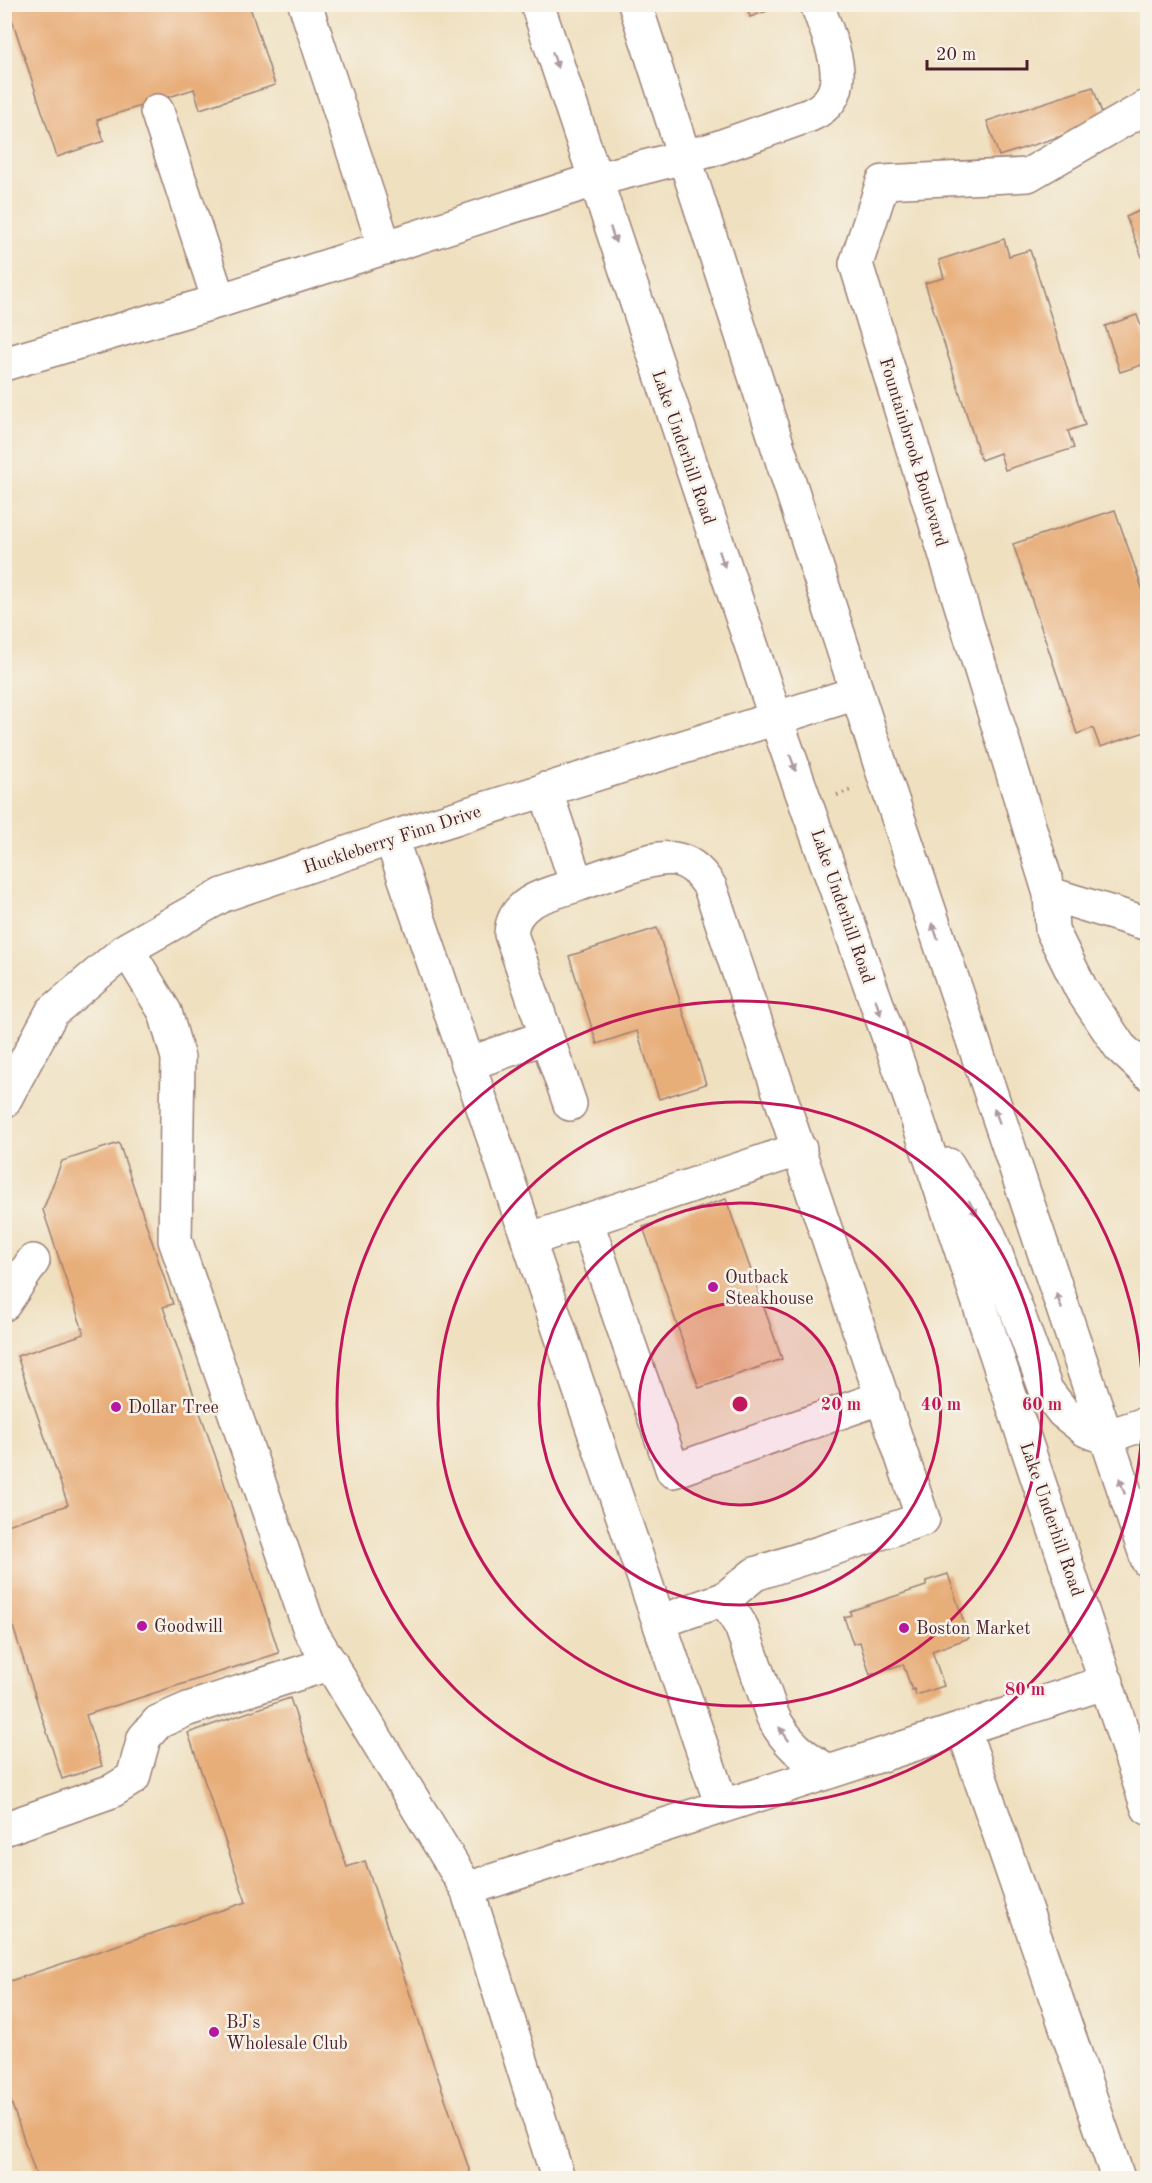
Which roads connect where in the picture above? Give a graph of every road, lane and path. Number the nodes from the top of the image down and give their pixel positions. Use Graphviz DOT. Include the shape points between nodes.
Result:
graph roads {
  1 [pos="305,4"];
  2 [pos="537,4"];
  3 [pos="635,4"];
  4 [pos="817,4"];
  5 [pos="1148,106"];
  6 [pos="157,111"];
  7 [pos="685,158"];
  8 [pos="594,180"];
  9 [pos="385,248"];
  10 [pos="219,301"];
  11 [pos="4,364"];
  12 [pos="857,693"];
  13 [pos="776,719"];
  14 [pos="544,789"];
  15 [pos="851,790"];
  16 [pos="834,796"];
  17 [pos="391,838"];
  18 [pos="577,885"];
  19 [pos="1050,894"];
  20 [pos="1148,924"];
  21 [pos="127,949"];
  22 [pos="546,1037"];
  23 [pos="468,1064"];
  24 [pos="1148,1073"];
  25 [pos="4,1101"];
  26 [pos="912,1103"];
  27 [pos="570,1104"];
  28 [pos="800,1149"];
  29 [pos="586,1220"];
  30 [pos="528,1239"];
  31 [pos="33,1261"];
  32 [pos="4,1304"];
  33 [pos="883,1397"];
  34 [pos="1148,1423"];
  35 [pos="1105,1437"];
  36 [pos="1148,1561"];
  37 [pos="724,1599"];
  38 [pos="659,1622"];
  39 [pos="331,1663"];
  40 [pos="1107,1682"];
  41 [pos="963,1728"];
  42 [pos="828,1772"];
  43 [pos="722,1806"];
  44 [pos="1148,1808"];
  45 [pos="4,1829"];
  46 [pos="467,1888"];
  47 [pos="558,2178"];
  48 [pos="1118,2178"];
  1 -- 9 [label="street"];
  2 -- 8 [label="street, Lake Underhill Road, one-way"];
  3 -- 7 [label="street"];
  4 -- 7 [label="street" via="837,70 837,86 830,100 805,117"];
  5 -- 19 [label="street, Fountainbrook Boulevard" via="1028,175 883,182 856,264"];
  6 -- 10 [label="street"];
  7 -- 8 [label="street"];
  7 -- 12 [label="street"];
  8 -- 9 [label="street"];
  8 -- 13 [label="street, Lake Underhill Road, one-way"];
  9 -- 10 [label="street"];
  10 -- 11 [label="street"];
  12 -- 13 [label="street, Huckleberry Finn Drive"];
  35 -- 12 [label="street, one-way"];
  13 -- 14 [label="street, Huckleberry Finn Drive"];
  13 -- 26 [label="street, Lake Underhill Road, one-way"];
  14 -- 17 [label="street, Huckleberry Finn Drive"];
  14 -- 18 [label="street"];
  15 -- 16 [label="path"];
  17 -- 21 [label="street, Huckleberry Finn Drive" via="223,895"];
  17 -- 23 [label="street"];
  18 -- 22 [label="street" via="533,900 512,920 511,934"];
  18 -- 28 [label="street" via="663,857 679,859 702,874 710,887"];
  19 -- 20 [label="street"];
  19 -- 24 [label="street" via="1052,930 1081,989 1120,1047"];
  21 -- 25 [label="street, Huckleberry Finn Drive" via="52,1012"];
  21 -- 39 [label="street" via="165,1012 178,1058 175,1240 310,1630"];
  22 -- 23 [label="street"];
  22 -- 27 [label="street"];
  23 -- 30 [label="street"];
  26 -- 35 [label="street, one-way" via="988,1234 1046,1390 1063,1412 1086,1430"];
  26 -- 40 [label="street, Lake Underhill Road"];
  28 -- 29 [label="street"];
  28 -- 33 [label="street"];
  29 -- 30 [label="street"];
  29 -- 33 [label="street" via="673,1471"];
  30 -- 38 [label="street"];
  31 -- 32 [label="street"];
  33 -- 37 [label="street" via="923,1519 755,1574"];
  34 -- 35 [label="street"];
  36 -- 35 [label="street, one-way"];
  37 -- 38 [label="street"];
  42 -- 37 [label="street, one-way" via="801,1755 779,1729 741,1626"];
  38 -- 43 [label="street"];
  39 -- 45 [label="street" via="158,1722 144,1738 133,1778 112,1791"];
  39 -- 46 [label="street"];
  40 -- 41 [label="street"];
  40 -- 44 [label="street, Lake Underhill Road"];
  41 -- 42 [label="street"];
  41 -- 48 [label="street"];
  42 -- 43 [label="street"];
  43 -- 46 [label="street"];
  46 -- 47 [label="street"];
}
